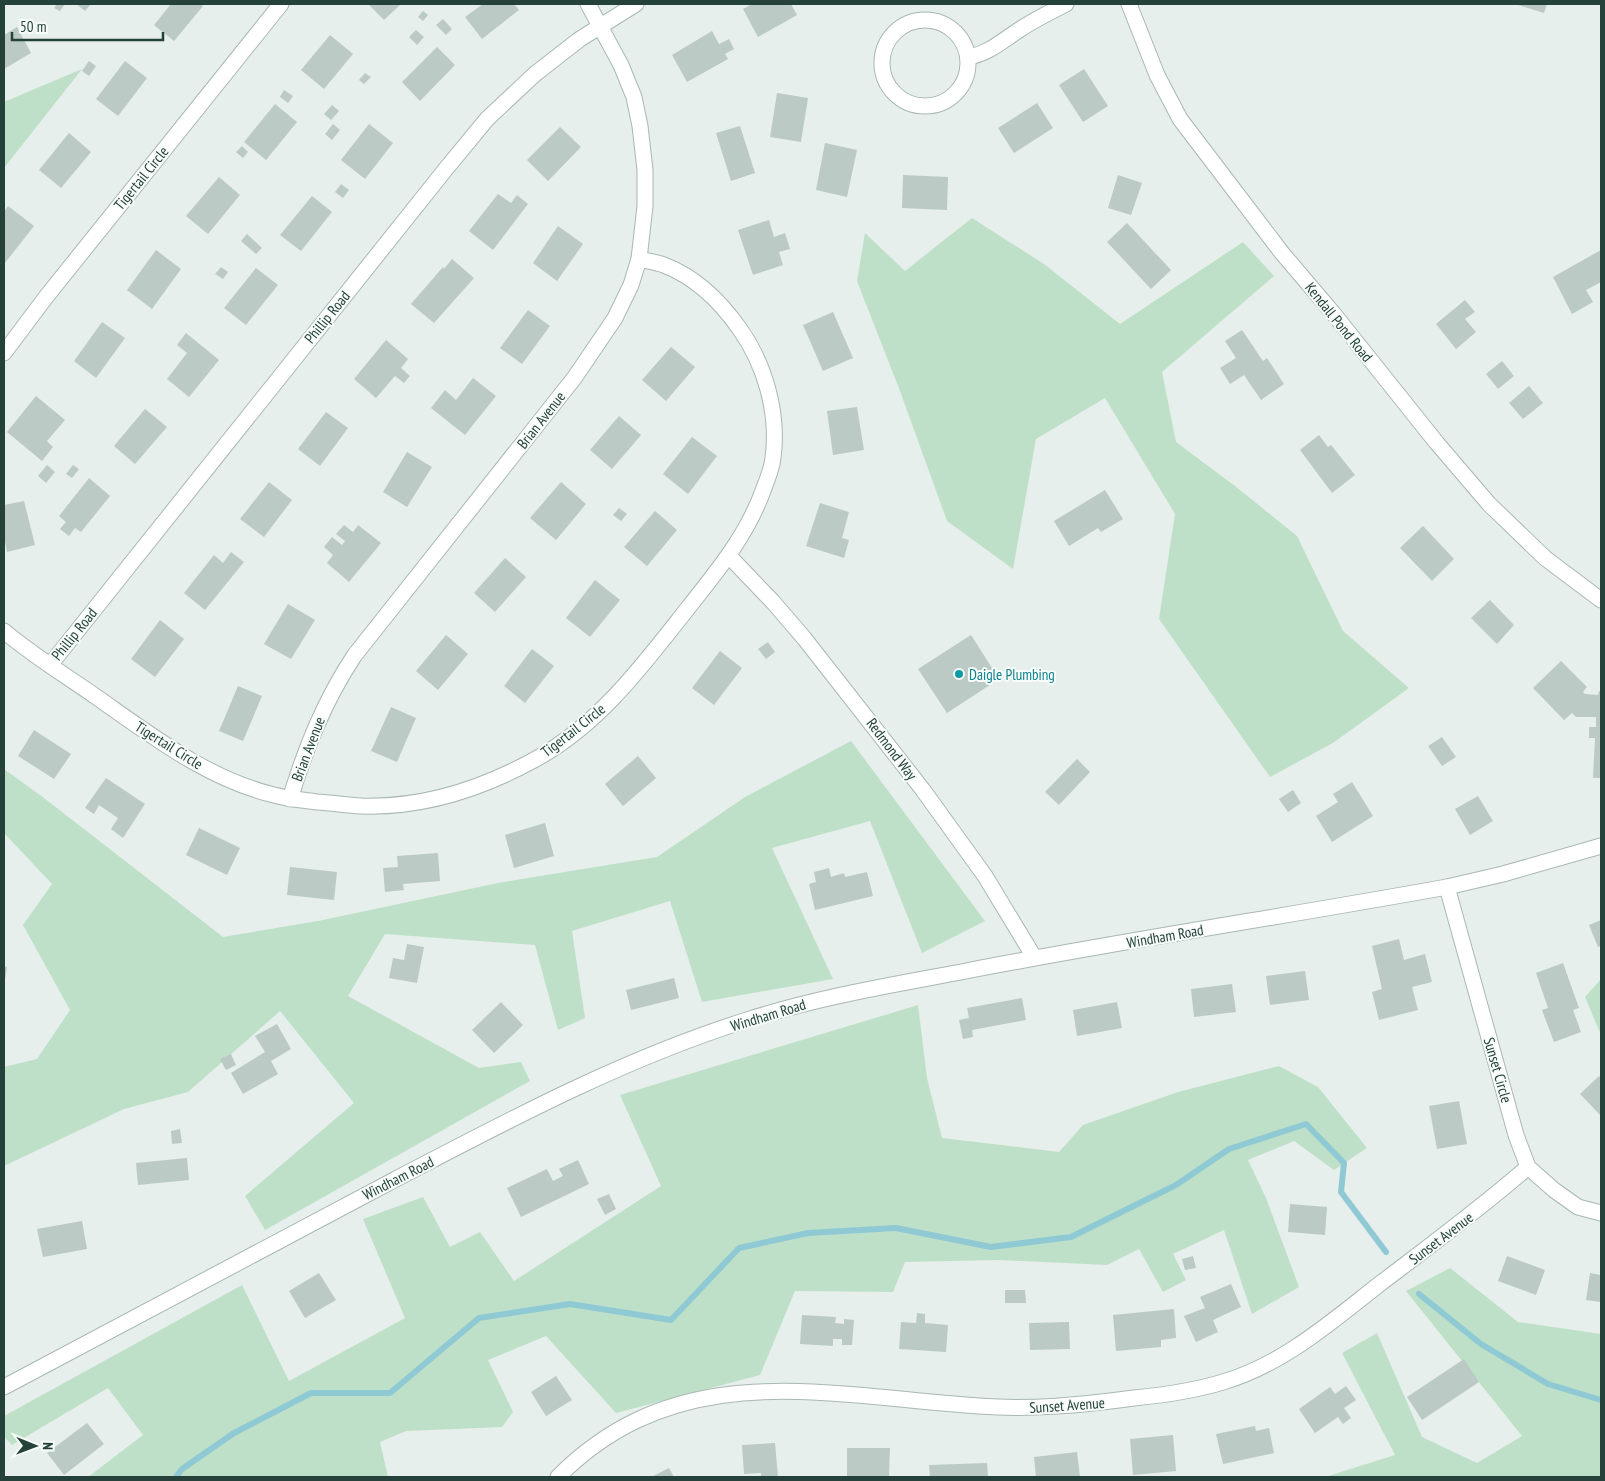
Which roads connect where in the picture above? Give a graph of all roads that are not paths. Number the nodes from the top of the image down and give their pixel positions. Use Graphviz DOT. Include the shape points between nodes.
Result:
graph roads {
  1 [pos="281,4"];
  2 [pos="588,4"];
  3 [pos="636,4"];
  4 [pos="1066,4"];
  5 [pos="1129,4"];
  6 [pos="601,25"];
  7 [pos="968,57"];
  8 [pos="640,259"];
  9 [pos="4,353"];
  10 [pos="729,556"];
  11 [pos="1601,600"];
  12 [pos="4,631"];
  13 [pos="50,665"];
  14 [pos="290,799"];
  15 [pos="1601,846"];
  16 [pos="1447,887"];
  17 [pos="1034,958"];
  18 [pos="1528,1167"];
  19 [pos="1601,1213"];
  20 [pos="4,1387"];
  21 [pos="558,1477"];
  1 -- 9 [label="street, Tigertail Circle"];
  2 -- 6 [label="street, Brian Avenue"];
  3 -- 6 [label="street, Phillip Road"];
  4 -- 7 [label="street" via="1033,21 996,47"];
  5 -- 11 [label="street, Kendall Pond Road" via="1157,75 1180,119 1282,253 1489,504 1545,558"];
  6 -- 8 [label="street, Brian Avenue" via="634,98 640,126 645,170"];
  6 -- 13 [label="street, Phillip Road" via="561,52 487,119"];
  7 -- 7 [label="street" via="961,40 949,27 932,21 914,21 898,29 886,43 882,70 889,88 903,101 931,106 956,93 966,76"];
  8 -- 10 [label="street, Tigertail Circle" via="689,277 707,291 747,339 767,386 773,411 773,459 758,505"];
  8 -- 14 [label="street, Brian Avenue" via="615,318 580,370 354,656 316,725"];
  10 -- 14 [label="street, Tigertail Circle" via="618,693 576,732 532,762 469,788 436,799 406,804 363,806"];
  10 -- 17 [label="street, Redmond Way" via="804,638 923,790 985,876"];
  12 -- 13 [label="street, Tigertail Circle"];
  13 -- 14 [label="street, Tigertail Circle" via="198,764 240,785"];
  15 -- 16 [label="street, Windham Road"];
  16 -- 17 [label="street, Windham Road"];
  16 -- 18 [label="street, Sunset Circle" via="1516,1135"];
  17 -- 20 [label="street, Windham Road" via="825,998 747,1020 668,1048 507,1121"];
  18 -- 19 [label="street, Sunset Circle" via="1578,1207"];
  18 -- 21 [label="street, Sunset Avenue" via="1470,1216 1298,1346 1262,1367 1224,1382 1186,1391 1106,1402 1029,1408 785,1391 722,1395 677,1404 636,1420 581,1456"];
}
